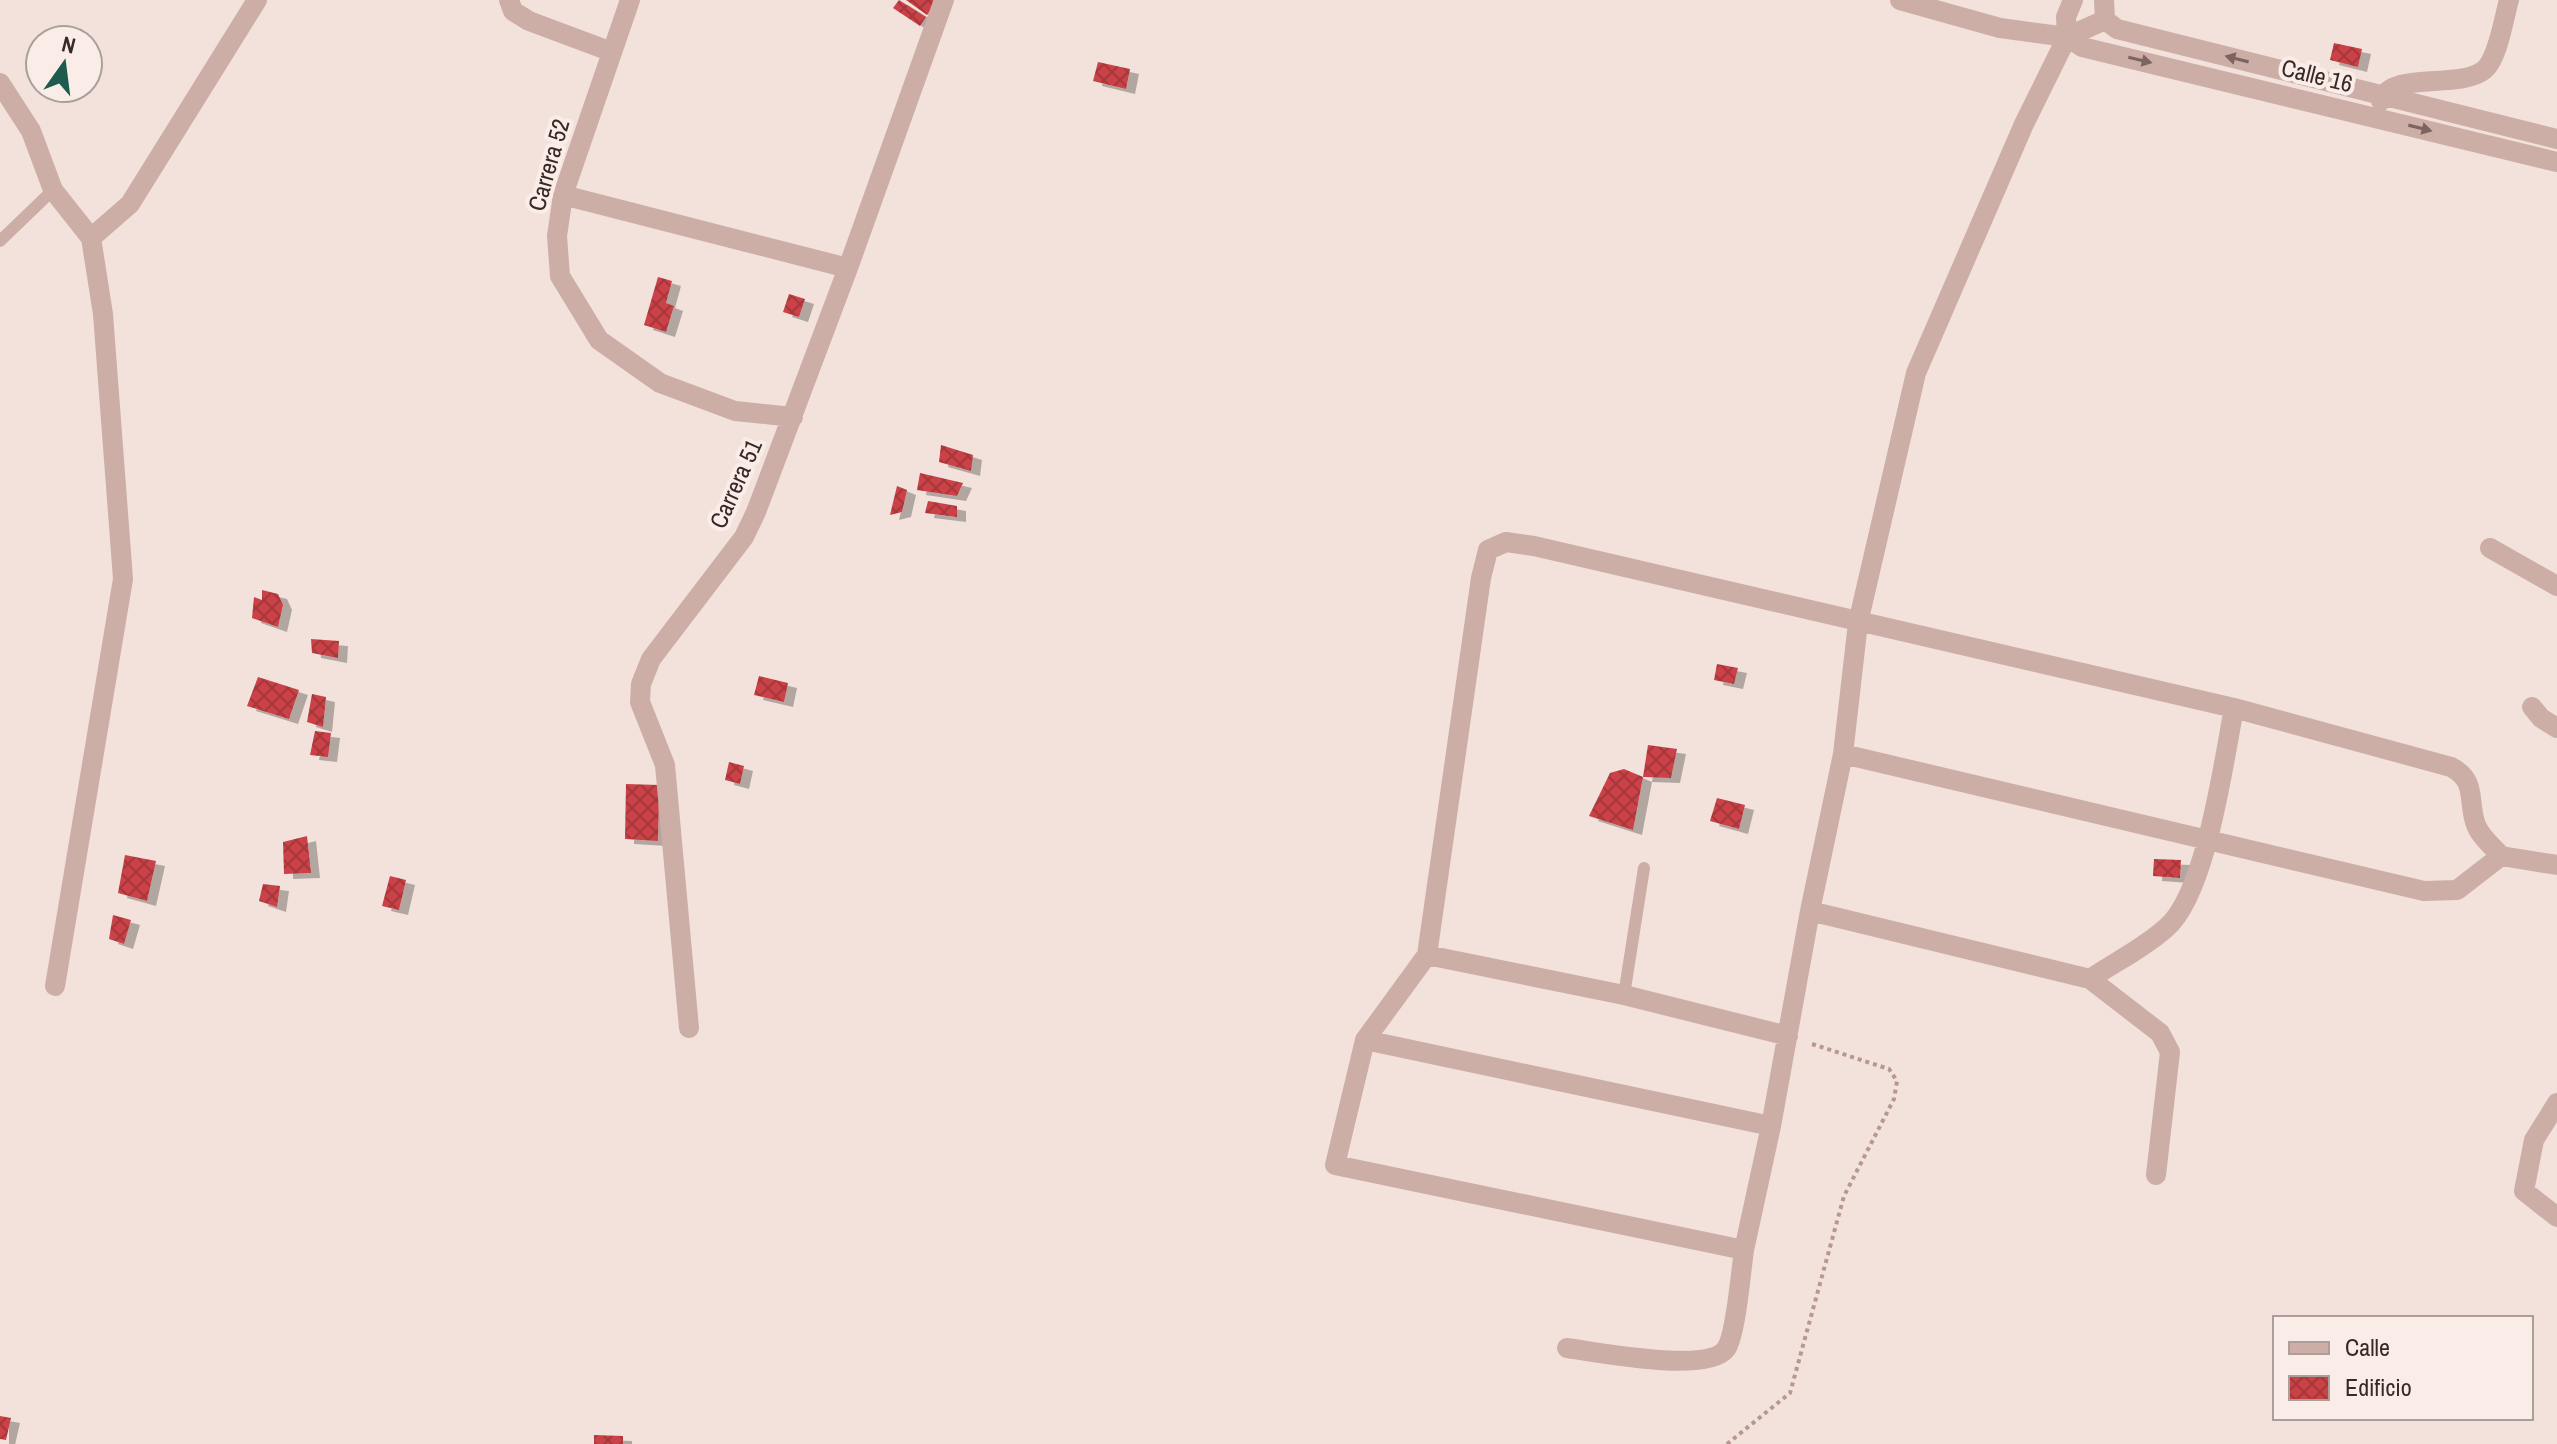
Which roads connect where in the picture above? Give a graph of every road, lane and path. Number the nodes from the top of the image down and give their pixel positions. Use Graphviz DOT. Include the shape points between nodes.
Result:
graph roads {
  1 [pos="257,0"];
  2 [pos="509,0"];
  3 [pos="630,0"];
  4 [pos="944,0"];
  5 [pos="1900,0"];
  6 [pos="2073,0"];
  7 [pos="2509,0"];
  8 [pos="2104,10"];
  9 [pos="2067,37"];
  10 [pos="612,52"];
  11 [pos="0,83"];
  12 [pos="2382,96"];
  13 [pos="2376,117"];
  14 [pos="2557,139"];
  15 [pos="2557,162"];
  16 [pos="53,190"];
  17 [pos="563,195"];
  18 [pos="91,238"];
  19 [pos="0,241"];
  20 [pos="848,268"];
  21 [pos="793,417"];
  22 [pos="2490,548"];
  23 [pos="2557,586"];
  24 [pos="1858,623"];
  25 [pos="2532,707"];
  26 [pos="2234,708"];
  27 [pos="2557,728"];
  28 [pos="1843,754"];
  29 [pos="2209,840"];
  30 [pos="2501,856"];
  31 [pos="2557,865"];
  32 [pos="1644,868"];
  33 [pos="1810,911"];
  34 [pos="1427,955"];
  35 [pos="2090,979"];
  36 [pos="55,986"];
  37 [pos="1624,995"];
  38 [pos="689,1028"];
  39 [pos="1788,1036"];
  40 [pos="1365,1040"];
  41 [pos="2557,1103"];
  42 [pos="1771,1126"];
  43 [pos="2156,1175"];
  44 [pos="2557,1217"];
  45 [pos="1744,1250"];
  46 [pos="1567,1348"];
  47 [pos="1727,1444"];
  1 -- 18 [label="street" via="130,204"];
  2 -- 10 [label="street" via="513,11 529,21"];
  3 -- 10 [label="street, Carrera 52"];
  4 -- 20 [label="street, Carrera 51"];
  5 -- 9 [label="street, Calle 16" via="2000,28"];
  6 -- 9 [label="street" via="2066,17"];
  7 -- 12 [label="street" via="2485,70 2467,78 2394,86"];
  8 -- 9 [label="street"];
  12 -- 8 [label="street, Calle 16, one-way" via="2117,29"];
  9 -- 13 [label="street, Calle 16, one-way" via="2082,47"];
  9 -- 24 [label="street" via="1916,373"];
  10 -- 17 [label="street, Carrera 52"];
  11 -- 16 [label="street" via="31,131"];
  12 -- 13 [label="street"];
  12 -- 14 [label="street, Calle 16"];
  13 -- 15 [label="street, Calle 16, one-way"];
  16 -- 18 [label="street"];
  16 -- 19 [label="lane"];
  17 -- 20 [label="street"];
  17 -- 21 [label="street, Carrera 52" via="557,236 560,276 599,340 660,383 735,411"];
  18 -- 36 [label="street" via="103,314 123,579"];
  20 -- 21 [label="street, Carrera 51"];
  21 -- 38 [label="street, Carrera 51" via="744,537 651,659 641,684 640,702 665,765"];
  22 -- 23 [label="street"];
  24 -- 26 [label="street"];
  24 -- 28 [label="street"];
  24 -- 34 [label="street" via="1534,546 1506,542 1488,550"];
  25 -- 27 [label="street"];
  26 -- 29 [label="street"];
  26 -- 30 [label="street" via="2451,767 2469,785 2476,827"];
  28 -- 29 [label="street"];
  28 -- 33 [label="street"];
  29 -- 30 [label="street" via="2424,891 2457,890"];
  29 -- 35 [label="street" via="2183,905 2168,927"];
  30 -- 31 [label="street"];
  32 -- 37 [label="lane"];
  33 -- 35 [label="street"];
  33 -- 39 [label="street"];
  34 -- 37 [label="street"];
  34 -- 40 [label="street"];
  35 -- 43 [label="street" via="2160,1033 2170,1052"];
  37 -- 39 [label="street"];
  39 -- 42 [label="street"];
  39 -- 47 [label="path" via="1889,1069 1897,1081 1894,1099 1844,1196 1790,1393"];
  40 -- 42 [label="street"];
  40 -- 45 [label="street" via="1335,1165"];
  41 -- 44 [label="street" via="2534,1140 2524,1191"];
  42 -- 45 [label="street"];
  45 -- 46 [label="street" via="1726,1349 1708,1360 1682,1362"];
}
